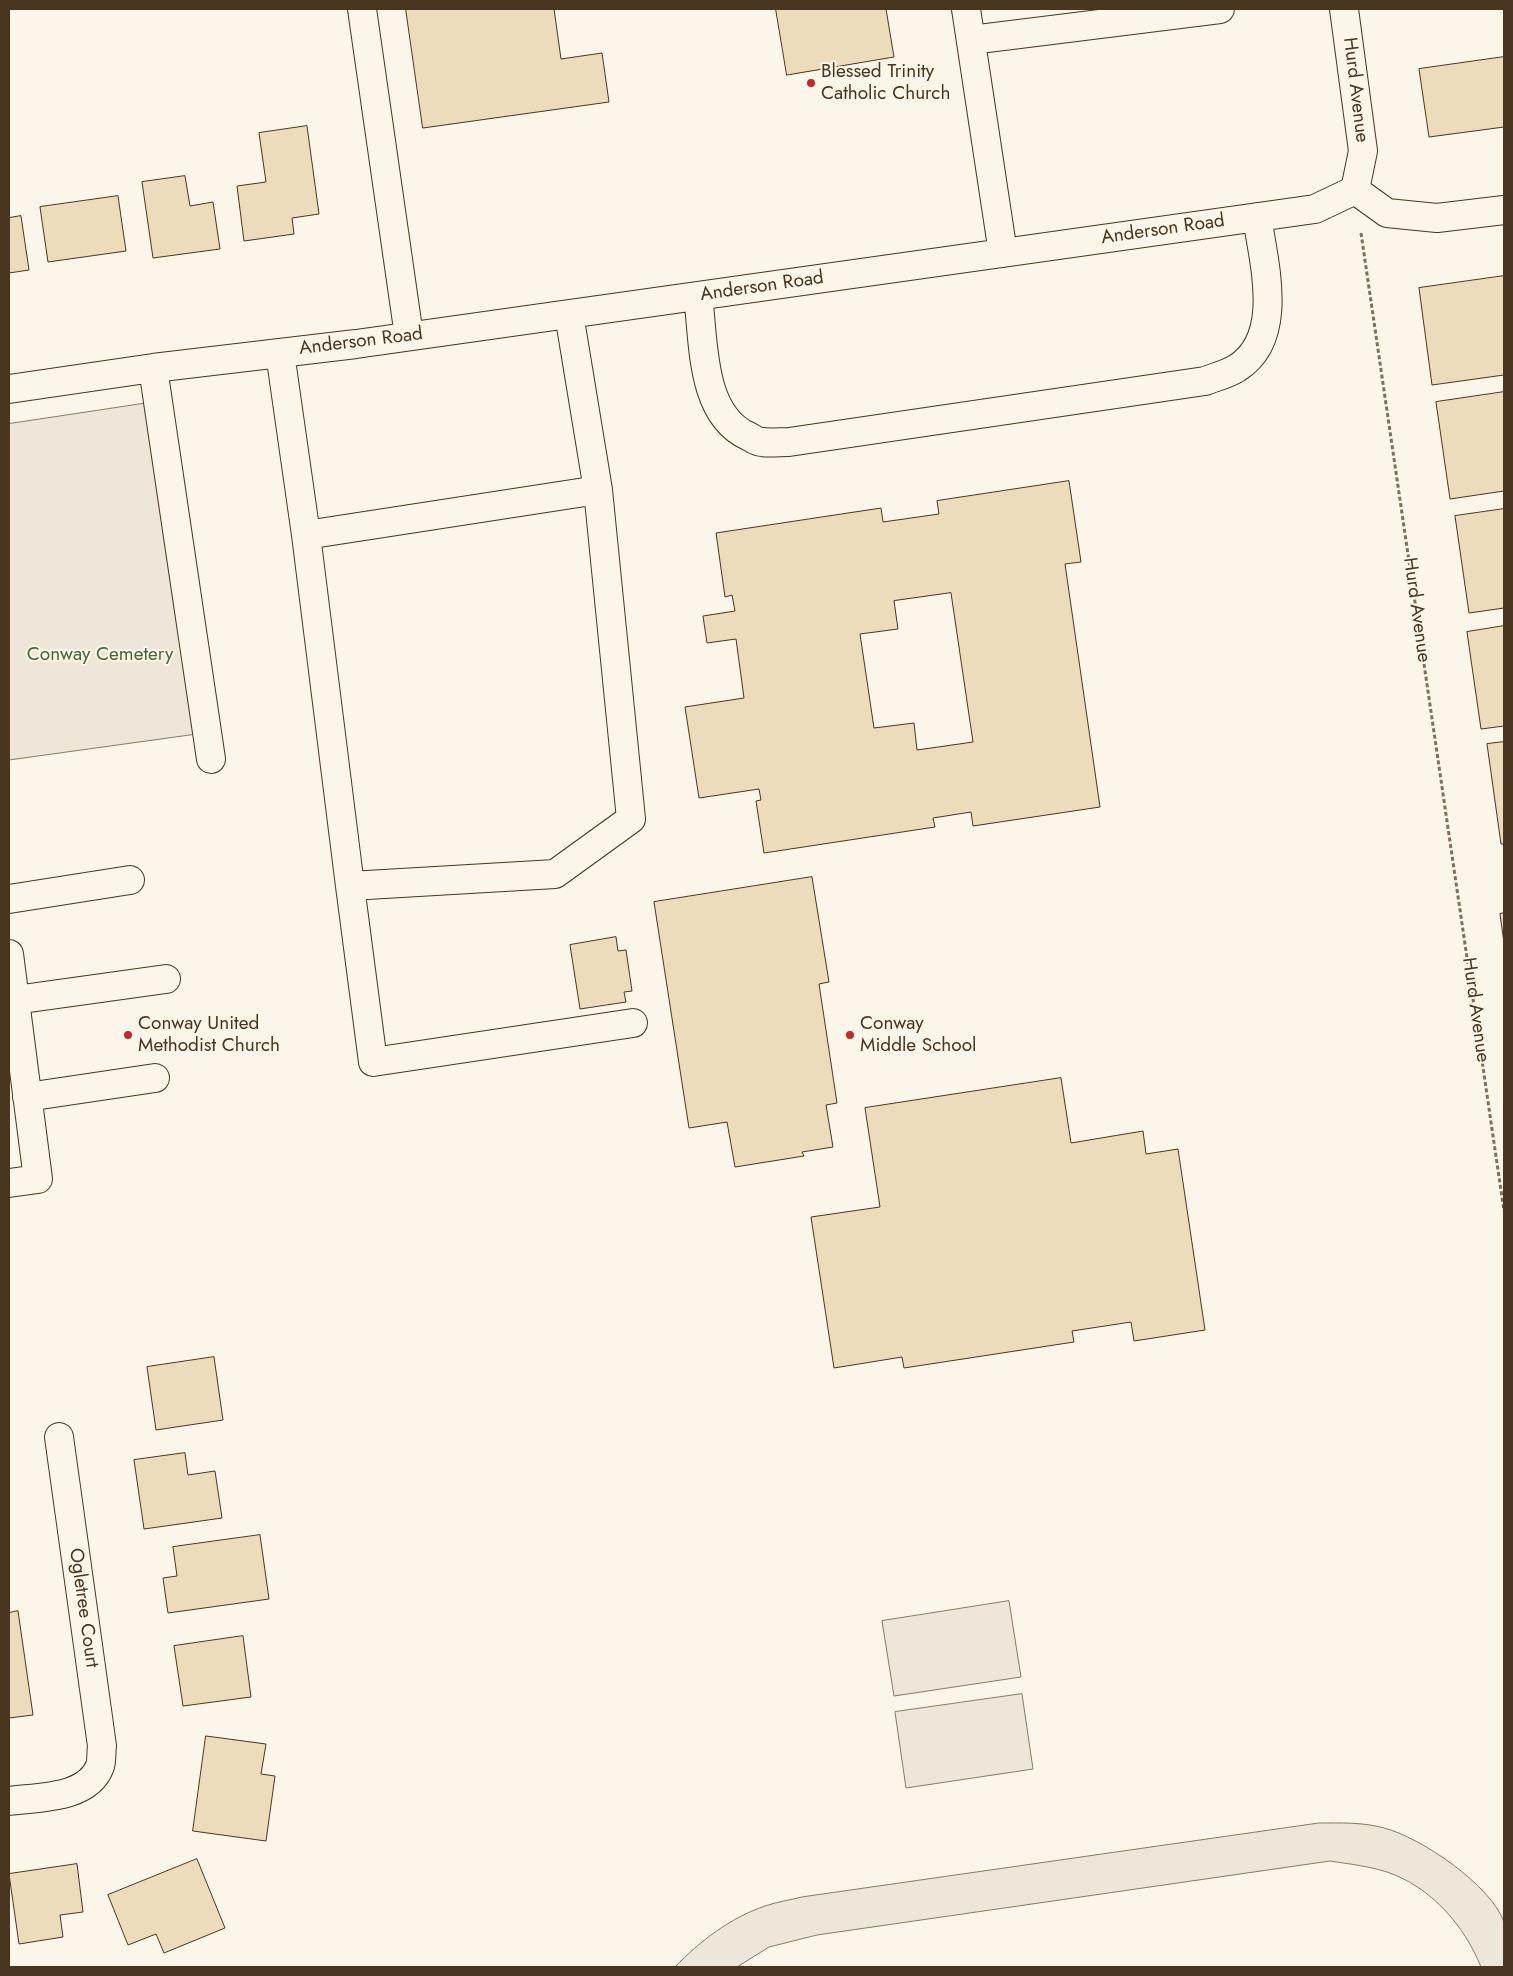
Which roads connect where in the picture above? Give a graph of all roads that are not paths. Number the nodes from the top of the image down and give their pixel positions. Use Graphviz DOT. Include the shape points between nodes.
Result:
graph roads {
  1 [pos="362,9"];
  2 [pos="966,9"];
  3 [pos="1220,9"];
  4 [pos="1344,9"];
  5 [pos="971,40"];
  6 [pos="1355,190"];
  7 [pos="1504,210"];
  8 [pos="1257,217"];
  9 [pos="1003,253"];
  10 [pos="698,296"];
  11 [pos="569,314"];
  12 [pos="409,336"];
  13 [pos="280,353"];
  14 [pos="153,368"];
  15 [pos="9,389"];
  16 [pos="598,490"];
  17 [pos="306,535"];
  18 [pos="211,759"];
  19 [pos="130,880"];
  20 [pos="350,886"];
  21 [pos="9,898"];
  22 [pos="9,954"];
  23 [pos="166,979"];
  24 [pos="14,1000"];
  25 [pos="633,1023"];
  26 [pos="155,1078"];
  27 [pos="27,1097"];
  28 [pos="9,1183"];
  29 [pos="59,1437"];
  30 [pos="9,1801"];
  1 -- 12 [label="street"];
  2 -- 5 [label="street"];
  3 -- 5 [label="street"];
  4 -- 6 [label="street, Hurd Avenue" via="1364,151"];
  5 -- 9 [label="street"];
  6 -- 7 [label="street" via="1387,213 1437,218"];
  6 -- 8 [label="street, Anderson Road" via="1315,209"];
  8 -- 9 [label="street, Anderson Road"];
  8 -- 10 [label="street" via="1269,308 1266,328 1255,351 1237,368 1205,381 789,442 761,442 740,433 716,406 709,386"];
  9 -- 10 [label="street, Anderson Road"];
  10 -- 11 [label="street, Anderson Road"];
  11 -- 12 [label="street, Anderson Road"];
  11 -- 16 [label="street"];
  12 -- 13 [label="street, Anderson Road"];
  13 -- 14 [label="street, Anderson Road"];
  13 -- 17 [label="street"];
  14 -- 15 [label="street, Anderson Road"];
  14 -- 18 [label="street"];
  16 -- 17 [label="street"];
  16 -- 20 [label="street" via="631,818 555,874"];
  17 -- 20 [label="street"];
  19 -- 21 [label="street"];
  20 -- 25 [label="street" via="373,1062"];
  22 -- 24 [label="street"];
  23 -- 24 [label="street"];
  24 -- 27 [label="street"];
  26 -- 27 [label="street"];
  27 -- 28 [label="street" via="38,1179"];
  29 -- 30 [label="street, Ogletree Court" via="102,1746 100,1764 94,1777 82,1787 65,1793"];
}
